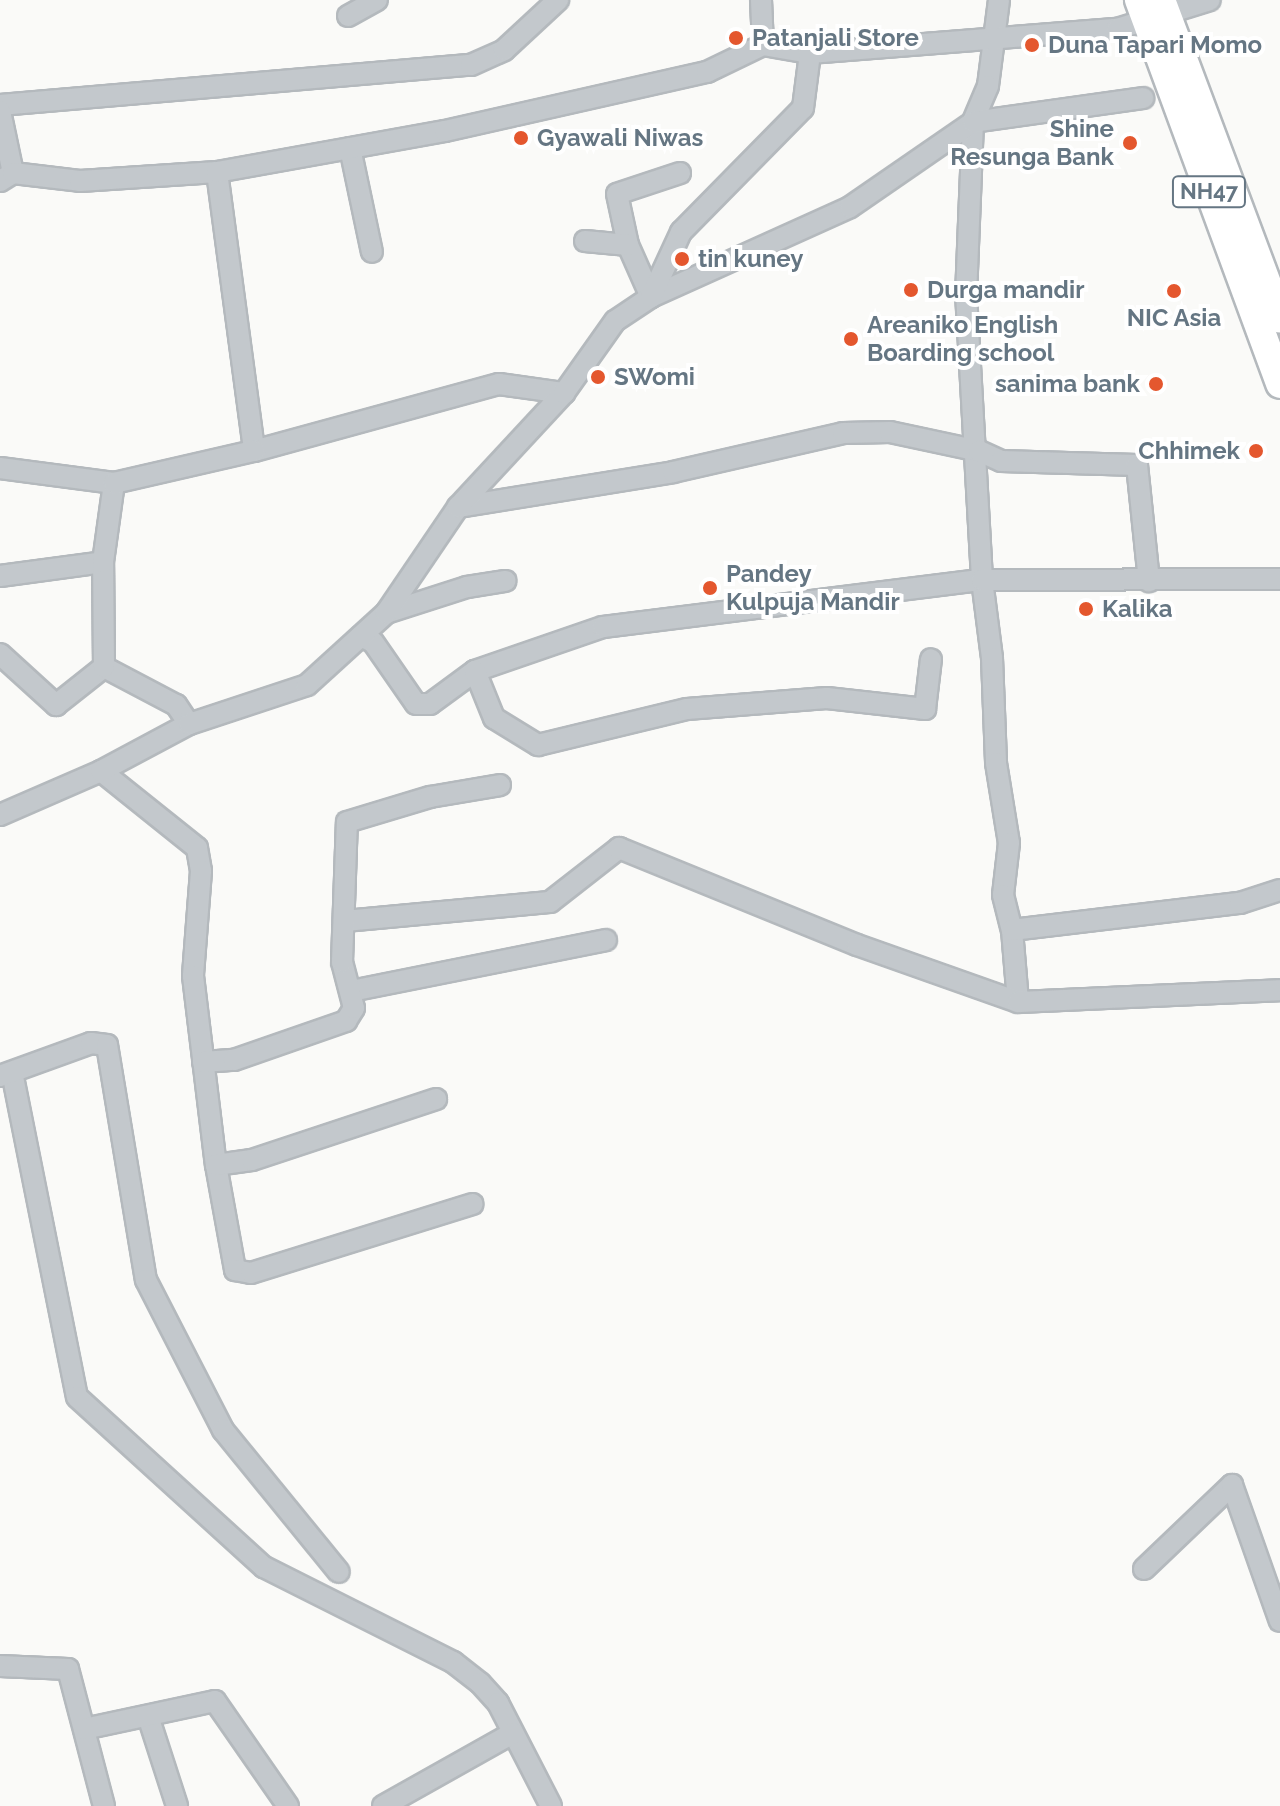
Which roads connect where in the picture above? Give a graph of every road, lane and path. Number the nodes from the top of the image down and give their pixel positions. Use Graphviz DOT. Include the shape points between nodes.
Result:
graph roads {
  1 [pos="377,0"];
  2 [pos="558,0"];
  3 [pos="761,0"];
  4 [pos="999,0"];
  5 [pos="1205,1"];
  6 [pos="1153,9"];
  7 [pos="348,16"];
  8 [pos="994,41"];
  9 [pos="763,45"];
  10 [pos="810,53"];
  11 [pos="1143,98"];
  12 [pos="1,117"];
  13 [pos="973,122"];
  14 [pos="350,148"];
  15 [pos="217,172"];
  16 [pos="680,173"];
  17 [pos="6,177"];
  18 [pos="585,241"];
  19 [pos="628,245"];
  20 [pos="372,252"];
  21 [pos="651,297"];
  22 [pos="1280,319"];
  23 [pos="1280,384"];
  24 [pos="564,393"];
  25 [pos="254,451"];
  26 [pos="979,451"];
  27 [pos="0,468"];
  28 [pos="114,483"];
  29 [pos="458,507"];
  30 [pos="103,562"];
  31 [pos="0,576"];
  32 [pos="1280,579"];
  33 [pos="982,580"];
  34 [pos="506,581"];
  35 [pos="1149,581"];
  36 [pos="386,613"];
  37 [pos="361,636"];
  38 [pos="0,654"];
  39 [pos="931,659"];
  40 [pos="104,667"];
  41 [pos="475,671"];
  42 [pos="189,724"];
  43 [pos="101,771"];
  44 [pos="500,785"];
  45 [pos="0,815"];
  46 [pos="1280,890"];
  47 [pos="344,921"];
  48 [pos="1012,930"];
  49 [pos="606,940"];
  50 [pos="1280,990"];
  51 [pos="351,991"];
  52 [pos="1018,1002"];
  53 [pos="203,1062"];
  54 [pos="6,1074"];
  55 [pos="436,1099"];
  56 [pos="216,1165"];
  57 [pos="473,1204"];
  58 [pos="1144,1569"];
  59 [pos="339,1572"];
  60 [pos="1280,1621"];
  61 [pos="0,1666"];
  62 [pos="148,1716"];
  63 [pos="84,1729"];
  64 [pos="513,1733"];
  65 [pos="104,1806"];
  66 [pos="177,1806"];
  67 [pos="288,1806"];
  68 [pos="383,1806"];
  69 [pos="551,1806"];
  1 -- 7 [label="street"];
  2 -- 12 [label="street" via="504,50 471,65"];
  3 -- 9 [label="street"];
  4 -- 8 [label="street"];
  5 -- 6 [label="street"];
  6 -- 8 [label="street"];
  6 -- 22 [label="highway, NH47"];
  6 -- 23 [label="highway, NH47"];
  8 -- 10 [label="street" via="864,45"];
  8 -- 13 [label="street" via="988,86"];
  9 -- 10 [label="street"];
  9 -- 14 [label="street" via="707,72"];
  10 -- 21 [label="street" via="803,108 681,232"];
  11 -- 13 [label="street"];
  12 -- 17 [label="street"];
  13 -- 21 [label="street" via="850,207"];
  13 -- 26 [label="street" via="966,293"];
  14 -- 15 [label="street"];
  14 -- 20 [label="street"];
  15 -- 17 [label="street" via="80,181"];
  15 -- 25 [label="street"];
  16 -- 19 [label="street" via="617,194"];
  18 -- 19 [label="street"];
  19 -- 21 [label="street"];
  21 -- 24 [label="street" via="615,321"];
  24 -- 25 [label="street" via="499,384"];
  24 -- 29 [label="street"];
  25 -- 28 [label="street"];
  26 -- 29 [label="street" via="890,432 843,433 673,472"];
  26 -- 33 [label="street"];
  26 -- 35 [label="street" via="1001,461 1137,465"];
  27 -- 28 [label="street"];
  28 -- 30 [label="street"];
  29 -- 36 [label="street"];
  30 -- 31 [label="street"];
  30 -- 40 [label="street"];
  32 -- 35 [label="street"];
  33 -- 35 [label="street"];
  33 -- 41 [label="street" via="603,627"];
  33 -- 48 [label="street" via="992,658 996,763 1009,843 1003,895"];
  34 -- 36 [label="street" via="467,587"];
  36 -- 37 [label="street"];
  37 -- 41 [label="street" via="373,642 416,704 430,704"];
  37 -- 42 [label="street" via="307,685"];
  38 -- 40 [label="street" via="56,705"];
  39 -- 41 [label="street" via="925,709 827,698 687,709 538,745 494,718"];
  40 -- 42 [label="street" via="176,705"];
  42 -- 43 [label="street"];
  43 -- 45 [label="street"];
  43 -- 53 [label="street" via="197,848 201,871 193,976"];
  44 -- 47 [label="street" via="430,797 347,822"];
  46 -- 48 [label="street" via="1240,903"];
  47 -- 51 [label="street" via="342,962"];
  47 -- 52 [label="street" via="550,902 619,848 857,945"];
  48 -- 52 [label="street"];
  49 -- 51 [label="street"];
  50 -- 52 [label="street"];
  51 -- 53 [label="street" via="354,1008 341,1027 234,1060"];
  53 -- 56 [label="street"];
  54 -- 59 [label="street" via="91,1043 107,1045 146,1280 223,1430"];
  54 -- 64 [label="street" via="77,1397 264,1567 453,1662 498,1703"];
  55 -- 56 [label="street" via="252,1160"];
  56 -- 57 [label="street" via="235,1270 251,1273"];
  58 -- 60 [label="street" via="1232,1485"];
  61 -- 63 [label="street" via="68,1669"];
  62 -- 63 [label="street"];
  62 -- 66 [label="street"];
  62 -- 67 [label="street" via="215,1701"];
  63 -- 65 [label="street"];
  64 -- 68 [label="street"];
  64 -- 69 [label="street"];
}
